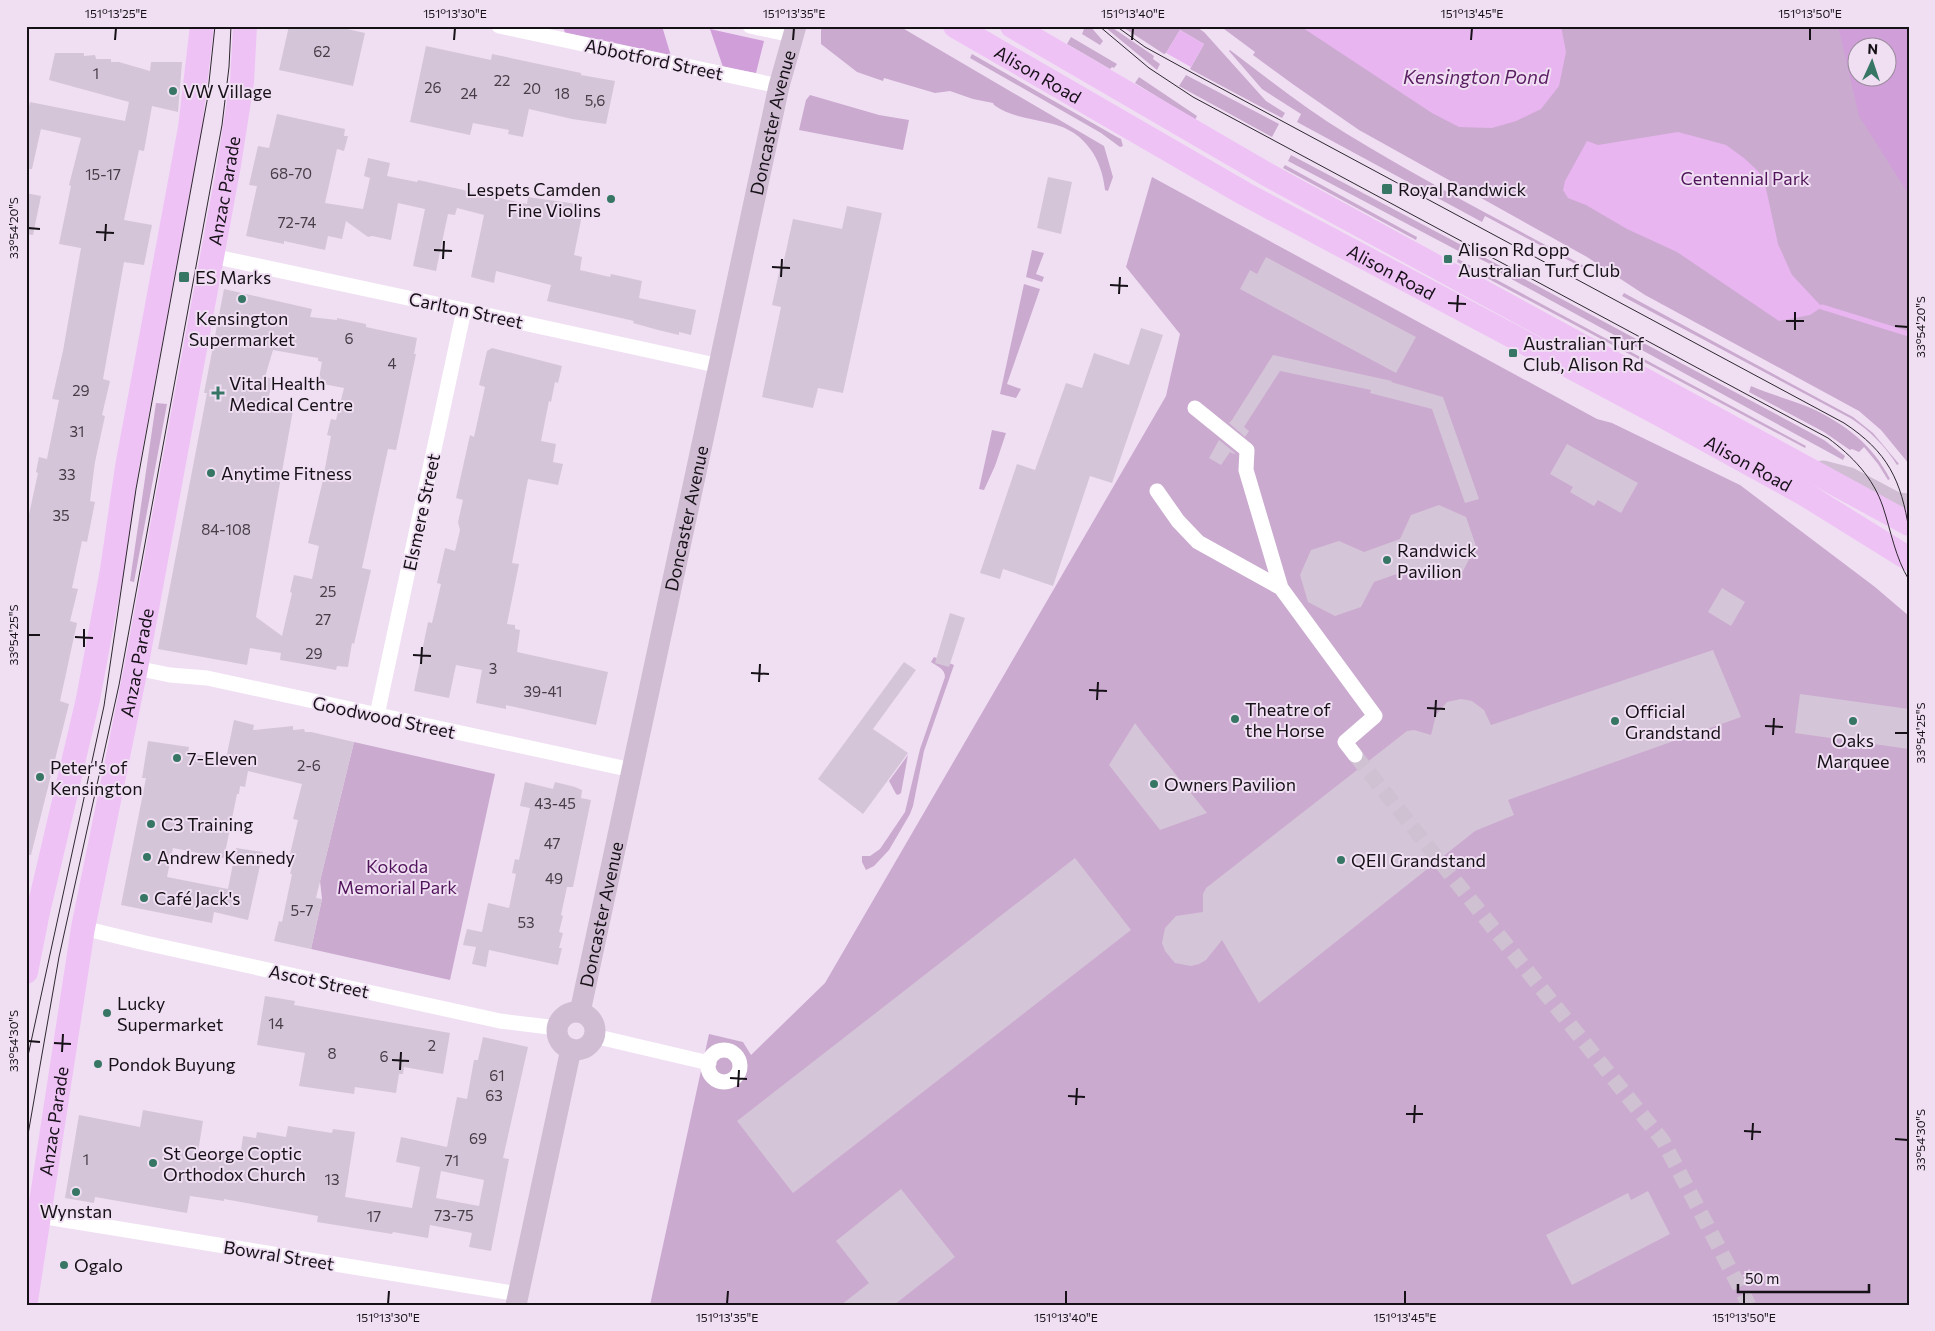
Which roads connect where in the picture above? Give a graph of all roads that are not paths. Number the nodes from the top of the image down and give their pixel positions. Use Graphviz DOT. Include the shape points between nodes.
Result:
graph roads {
  1 [pos="202,26"];
  2 [pos="245,26"];
  3 [pos="499,26"];
  4 [pos="750,26"];
  5 [pos="955,26"];
  6 [pos="1012,26"];
  7 [pos="794,31"];
  8 [pos="779,86"];
  9 [pos="212,256"];
  10 [pos="464,310"];
  11 [pos="720,366"];
  12 [pos="1195,408"];
  13 [pos="1803,466"];
  14 [pos="1157,491"];
  15 [pos="1909,504"];
  16 [pos="1909,524"];
  17 [pos="1909,559"];
  18 [pos="1281,588"];
  19 [pos="136,668"];
  20 [pos="377,715"];
  21 [pos="1355,755"];
  22 [pos="632,770"];
  23 [pos="83,928"];
  24 [pos="26,972"];
  25 [pos="580,1012"];
  26 [pos="557,1028"];
  27 [pos="594,1036"];
  28 [pos="571,1049"];
  29 [pos="709,1062"];
  30 [pos="40,1216"];
  31 [pos="518,1299"];
  32 [pos="26,1301"];
  1 -- 24 [label="main road" via="186,152 127,467 90,690"];
  2 -- 9 [label="main road, Anzac Parade" via="238,113"];
  3 -- 8 [label="street, Abbotford Street"];
  4 -- 7 [label="street"];
  5 -- 17 [label="main road, Alison Road" via="1245,194 1790,486"];
  6 -- 13 [label="main road, Alison Road" via="1268,175"];
  7 -- 8 [label="main road, Doncaster Avenue"];
  8 -- 11 [label="main road, Doncaster Avenue"];
  9 -- 10 [label="street, Carlton Street"];
  9 -- 19 [label="main road, Anzac Parade"];
  10 -- 11 [label="street, Carlton Street"];
  10 -- 20 [label="street, Elsmere Street"];
  11 -- 22 [label="main road, Doncaster Avenue"];
  12 -- 18 [label="street" via="1247,450 1246,470"];
  13 -- 15 [label="main road" via="1850,478 1897,503"];
  13 -- 16 [label="main road, Alison Road"];
  14 -- 18 [label="street" via="1178,522 1198,542"];
  18 -- 21 [label="street" via="1375,716 1345,742"];
  19 -- 20 [label="street, Goodwood Street" via="207,678"];
  19 -- 23 [label="main road, Anzac Parade"];
  20 -- 22 [label="street, Goodwood Street"];
  22 -- 25 [label="main road, Doncaster Avenue"];
  23 -- 26 [label="street, Ascot Street" via="500,1021"];
  23 -- 30 [label="main road, Anzac Parade"];
  25 -- 26 [label="main road" via="567,1014 558,1022"];
  25 -- 27 [label="main road" via="590,1019"];
  26 -- 28 [label="main road" via="559,1040"];
  27 -- 28 [label="main road" via="587,1047"];
  27 -- 29 [label="street"];
  28 -- 31 [label="main road"];
  30 -- 31 [label="street, Bowral Street"];
  30 -- 32 [label="main road, Anzac Parade"];
}
